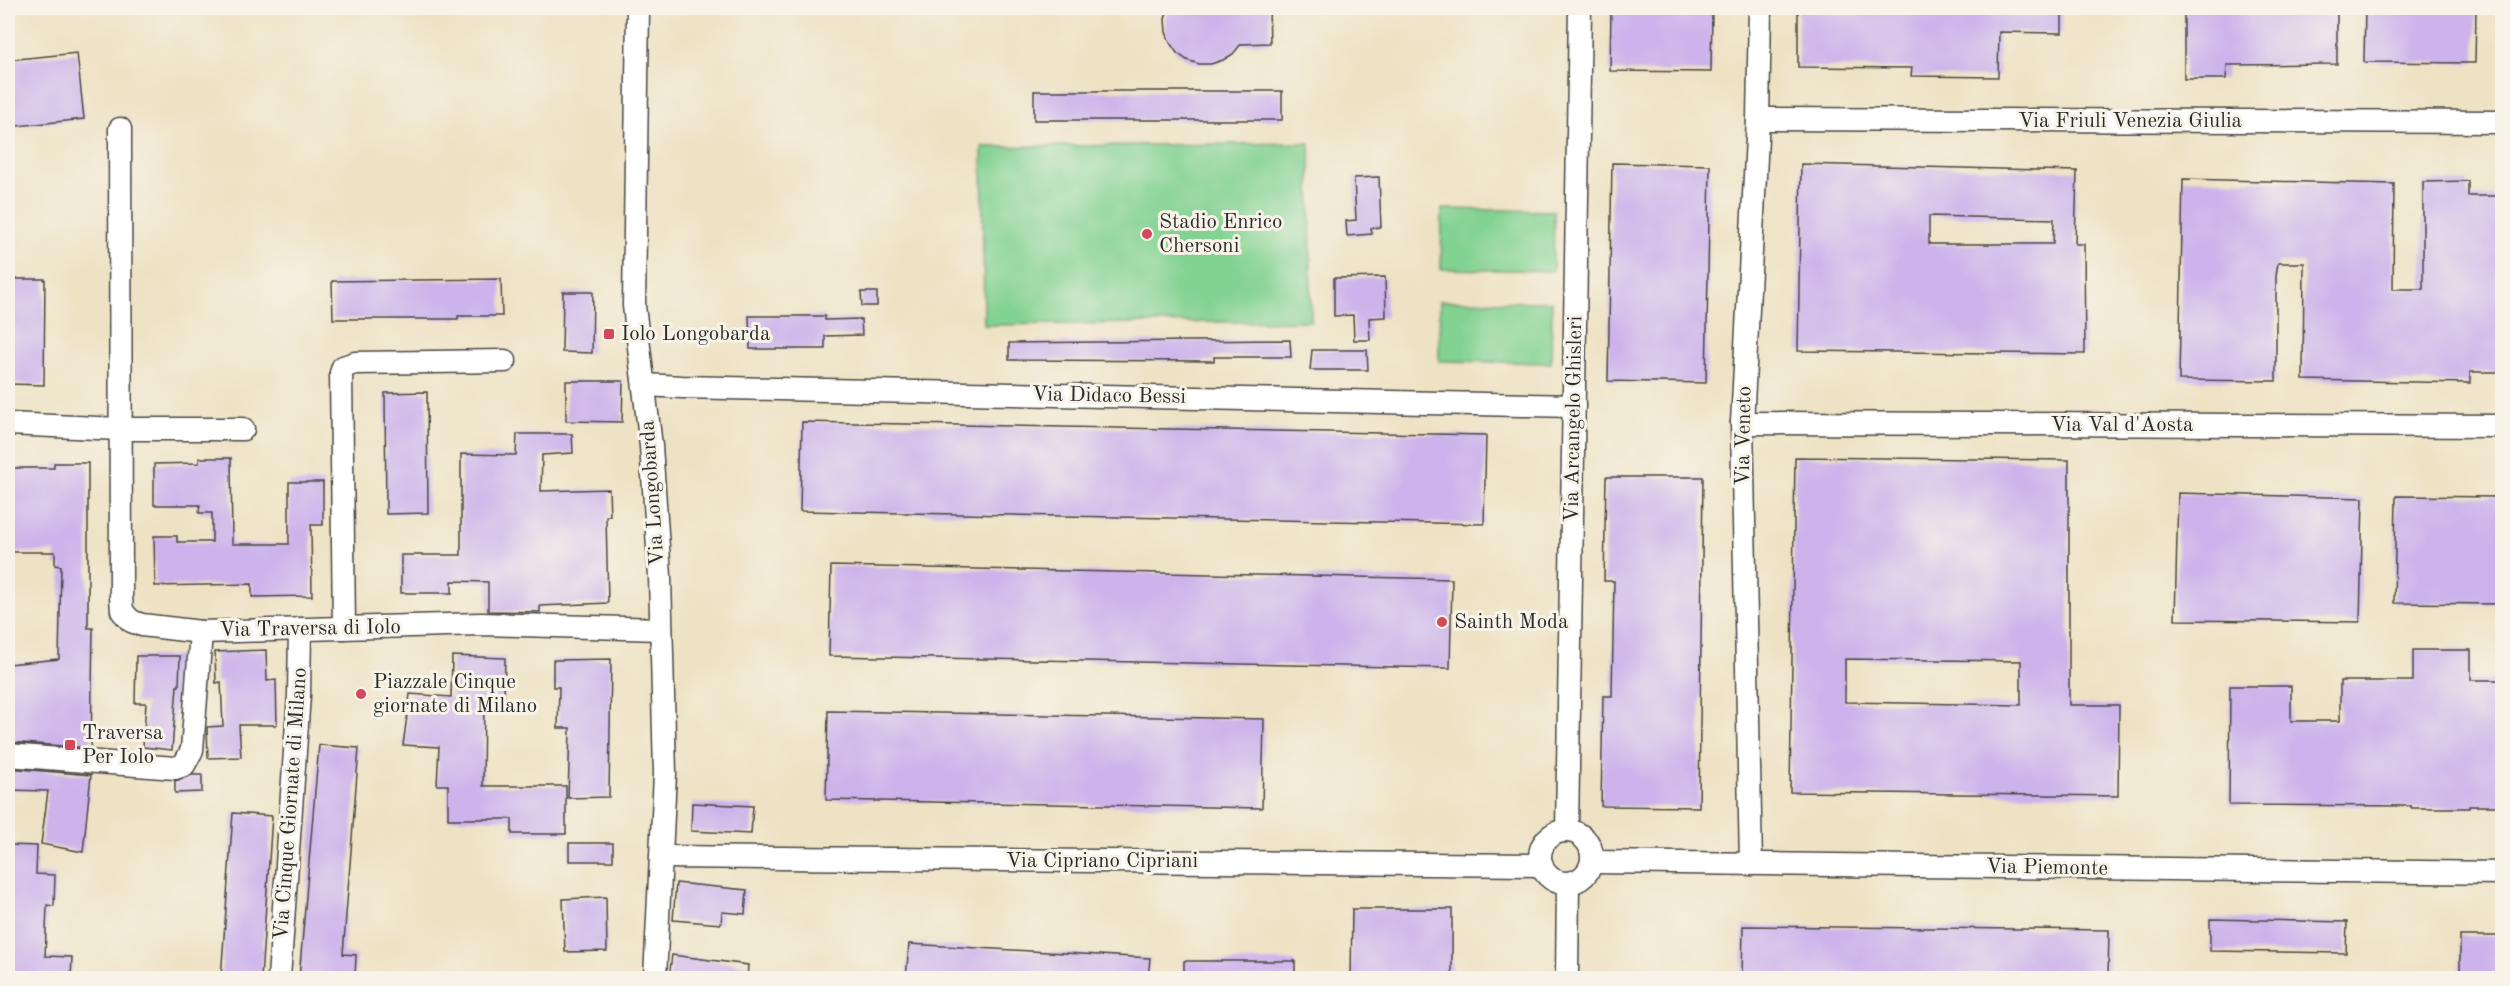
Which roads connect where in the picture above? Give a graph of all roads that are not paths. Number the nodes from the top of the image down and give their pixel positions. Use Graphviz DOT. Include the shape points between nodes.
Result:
graph roads {
  1 [pos="638,8"];
  2 [pos="1580,8"];
  3 [pos="1760,8"];
  4 [pos="1758,119"];
  5 [pos="2502,122"];
  6 [pos="120,129"];
  7 [pos="505,362"];
  8 [pos="645,385"];
  9 [pos="1574,406"];
  10 [pos="1742,423"];
  11 [pos="8,424"];
  12 [pos="2502,426"];
  13 [pos="120,429"];
  14 [pos="243,429"];
  15 [pos="344,628"];
  16 [pos="300,629"];
  17 [pos="661,629"];
  18 [pos="201,632"];
  19 [pos="8,755"];
  20 [pos="1567,831"];
  21 [pos="662,857"];
  22 [pos="1592,862"];
  23 [pos="1542,864"];
  24 [pos="1751,864"];
  25 [pos="2502,873"];
  26 [pos="1568,883"];
  27 [pos="279,978"];
  28 [pos="655,978"];
  29 [pos="1566,978"];
  1 -- 8 [label="street, Via Longobarda" via="634,306"];
  2 -- 9 [label="street, Via Arcangelo Ghisleri"];
  3 -- 4 [label="street, Via Veneto"];
  4 -- 5 [label="street, Via Friuli Venezia Giulia"];
  4 -- 10 [label="street, Via Veneto"];
  6 -- 13 [label="street"];
  7 -- 15 [label="street" via="355,363 343,367"];
  8 -- 9 [label="street, Via Didaco Bessi"];
  8 -- 17 [label="street, Via Longobarda"];
  9 -- 20 [label="street, Via Arcangelo Ghisleri"];
  10 -- 12 [label="street, Via Val d'Aosta"];
  10 -- 24 [label="street, Via Veneto"];
  11 -- 13 [label="street"];
  13 -- 14 [label="street"];
  13 -- 18 [label="street" via="122,611 130,621 142,625"];
  15 -- 16 [label="street, Via Traversa di Iolo"];
  15 -- 17 [label="street, Via Traversa di Iolo" via="481,624"];
  16 -- 18 [label="street, Via Traversa di Iolo"];
  16 -- 27 [label="street, Via Cinque Giornate di Milano"];
  17 -- 21 [label="street, Via Longobarda"];
  18 -- 19 [label="street, Via Traversa di Iolo" via="192,750 183,765 162,768"];
  20 -- 22 [label="street" via="1587,840"];
  20 -- 23 [label="street" via="1558,832 1545,842 1540,856"];
  21 -- 23 [label="street, Via Cipriano Cipriani"];
  21 -- 28 [label="street, Via Longobarda"];
  22 -- 24 [label="street, Via Piemonte"];
  22 -- 26 [label="street" via="1584,876"];
  23 -- 26 [label="street" via="1552,878"];
  24 -- 25 [label="street, Via Piemonte"];
  26 -- 29 [label="street"];
}
